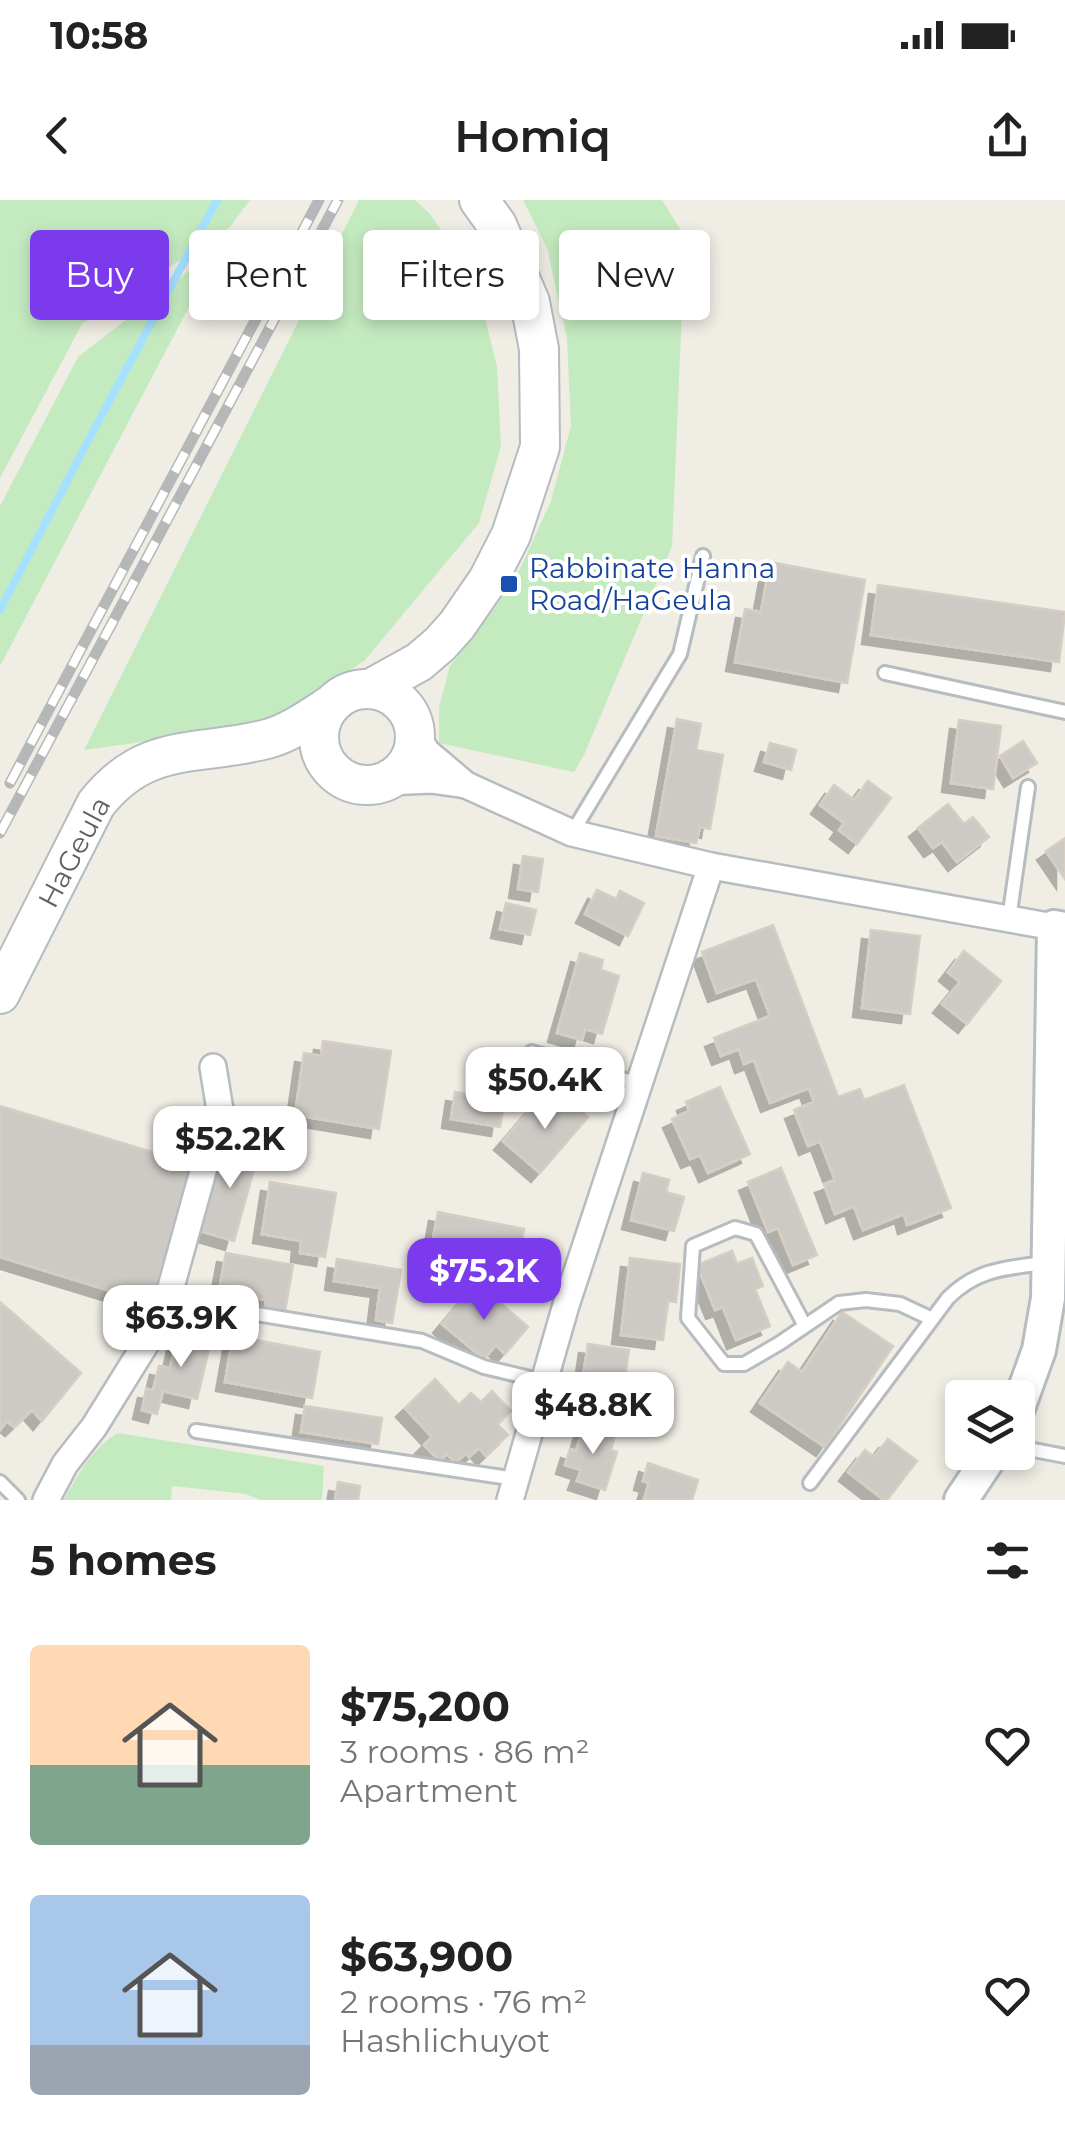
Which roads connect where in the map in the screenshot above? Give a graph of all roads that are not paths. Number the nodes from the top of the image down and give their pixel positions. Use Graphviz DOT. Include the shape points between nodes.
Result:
graph roads {
  1 [pos="479,200"];
  2 [pos="703,556"];
  3 [pos="440,644"];
  4 [pos="885,673"];
  5 [pos="372,688"];
  6 [pos="329,706"];
  7 [pos="1065,712"];
  8 [pos="415,729"];
  9 [pos="246,744"];
  10 [pos="329,766"];
  11 [pos="386,782"];
  12 [pos="466,785"];
  13 [pos="1028,787"];
  14 [pos="572,833"];
  15 [pos="710,866"];
  16 [pos="1009,919"];
  17 [pos="1060,928"];
  18 [pos="0,994"];
  19 [pos="532,1052"];
  20 [pos="213,1067"];
  21 [pos="639,1084"];
  22 [pos="1050,1262"];
  23 [pos="232,1310"];
  24 [pos="932,1319"];
  25 [pos="804,1326"];
  26 [pos="1029,1380"];
  27 [pos="543,1382"];
  28 [pos="196,1431"];
  29 [pos="1035,1450"];
  30 [pos="1065,1456"];
  31 [pos="981,1470"];
  32 [pos="0,1482"];
  33 [pos="810,1483"];
  34 [pos="513,1489"];
  35 [pos="18,1500"];
  36 [pos="46,1500"];
  37 [pos="960,1500"];
  1 -- 3 [label="main road" via="530,302 540,447 511,535 488,580"];
  2 -- 14 [label="lane" via="680,654"];
  3 -- 5 [label="main road"];
  3 -- 8 [label="main road" via="416,695"];
  4 -- 7 [label="lane"];
  5 -- 6 [label="main road" via="341,695"];
  5 -- 8 [label="main road" via="402,702"];
  6 -- 9 [label="main road, HaGeula" via="292,729"];
  6 -- 10 [label="main road" via="319,736"];
  8 -- 11 [label="main road" via="408,763"];
  8 -- 12 [label="street" via="427,752"];
  9 -- 10 [label="main road, HaGeula" via="296,751"];
  9 -- 18 [label="main road, HaGeula" via="166,756 110,785"];
  10 -- 11 [label="main road" via="355,784"];
  11 -- 12 [label="street"];
  12 -- 14 [label="street"];
  13 -- 16 [label="lane"];
  14 -- 15 [label="street"];
  15 -- 16 [label="street"];
  15 -- 21 [label="street"];
  16 -- 17 [label="street"];
  17 -- 22 [label="street"];
  19 -- 21 [label="lane"];
  20 -- 36 [label="street" via="220,1110 163,1316"];
  21 -- 27 [label="street"];
  22 -- 24 [label="lane" via="983,1273 962,1284"];
  22 -- 26 [label="street" via="1044,1324"];
  23 -- 27 [label="lane" via="422,1341"];
  24 -- 25 [label="lane" via="900,1304 866,1300 839,1303"];
  24 -- 33 [label="lane"];
  25 -- 25 [label="lane" via="756,1234 735,1228 693,1246 688,1318 724,1364 744,1364"];
  27 -- 34 [label="street"];
  28 -- 34 [label="lane"];
  29 -- 30 [label="lane"];
  31 -- 37 [label="street"];
  32 -- 35 [label="lane"];
}
